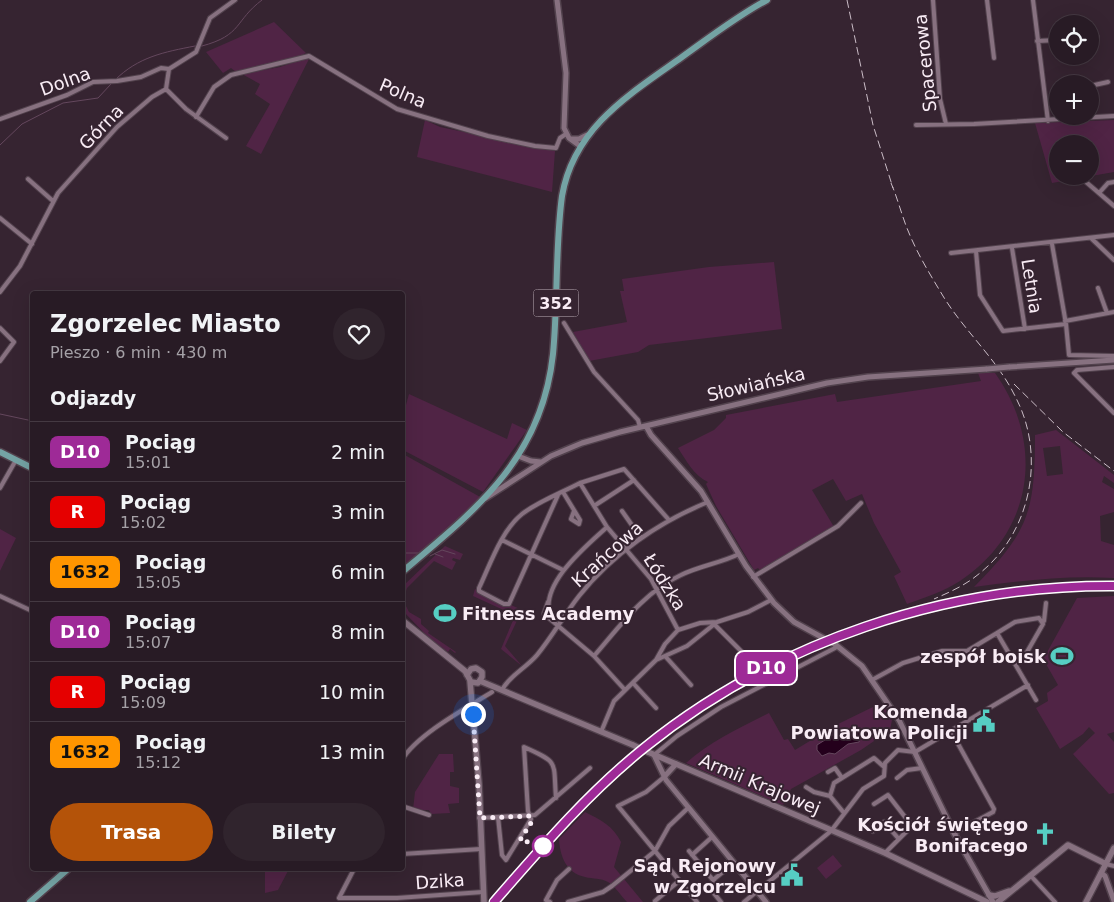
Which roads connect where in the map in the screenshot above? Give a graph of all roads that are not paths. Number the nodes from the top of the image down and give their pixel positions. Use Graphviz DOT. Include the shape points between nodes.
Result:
graph roads {
  1 [pos="235,0"];
  2 [pos="557,0"];
  3 [pos="767,0"];
  4 [pos="933,0"];
  5 [pos="987,0"];
  6 [pos="1033,0"];
  7 [pos="1049,40"];
  8 [pos="1037,41"];
  9 [pos="994,58"];
  10 [pos="169,70"];
  11 [pos="1108,82"];
  12 [pos="1099,84"];
  13 [pos="166,89"];
  14 [pos="1114,116"];
  15 [pos="196,117"];
  16 [pos="1099,117"];
  17 [pos="0,119"];
  18 [pos="1048,121"];
  19 [pos="946,124"];
  20 [pos="916,125"];
  21 [pos="566,134"];
  22 [pos="587,135"];
  23 [pos="226,138"];
  24 [pos="570,139"];
  25 [pos="580,146"];
  26 [pos="28,179"];
  27 [pos="1114,182"];
  28 [pos="1089,185"];
  29 [pos="1099,194"];
  30 [pos="53,201"];
  31 [pos="1114,206"];
  32 [pos="0,218"];
  33 [pos="1114,235"];
  34 [pos="1092,240"];
  35 [pos="32,244"];
  36 [pos="1052,244"];
  37 [pos="1012,248"];
  38 [pos="976,251"];
  39 [pos="951,253"];
  40 [pos="1114,260"];
  41 [pos="1098,288"];
  42 [pos="0,292"];
  43 [pos="1114,312"];
  44 [pos="1107,313"];
  45 [pos="564,323"];
  46 [pos="1066,323"];
  47 [pos="0,328"];
  48 [pos="1025,329"];
  49 [pos="1114,356"];
  50 [pos="1114,360"];
  51 [pos="0,361"];
  52 [pos="1114,366"];
  53 [pos="1114,414"];
  54 [pos="643,426"];
  55 [pos="523,447"];
  56 [pos="0,452"];
  57 [pos="518,456"];
  58 [pos="16,460"];
  59 [pos="530,461"];
  60 [pos="541,462"];
  61 [pos="30,467"];
  62 [pos="634,480"];
  63 [pos="580,483"];
  64 [pos="0,488"];
  65 [pos="561,493"];
  66 [pos="486,498"];
  67 [pos="708,502"];
  68 [pos="860,503"];
  69 [pos="594,506"];
  70 [pos="574,511"];
  71 [pos="622,511"];
  72 [pos="668,520"];
  73 [pos="607,526"];
  74 [pos="641,538"];
  75 [pos="502,540"];
  76 [pos="628,550"];
  77 [pos="739,554"];
  78 [pos="532,556"];
  79 [pos="563,570"];
  80 [pos="405,571"];
  81 [pos="753,577"];
  82 [pos="658,589"];
  83 [pos="0,596"];
  84 [pos="771,600"];
  85 [pos="1046,603"];
  86 [pos="30,610"];
  87 [pos="405,623"];
  88 [pos="716,623"];
  89 [pos="1043,623"];
  90 [pos="405,626"];
  91 [pos="558,626"];
  92 [pos="678,630"];
  93 [pos="997,632"];
  94 [pos="425,640"];
  95 [pos="836,645"];
  96 [pos="662,648"];
  97 [pos="742,652"];
  98 [pos="1027,652"];
  99 [pos="594,656"];
  100 [pos="667,656"];
  101 [pos="656,660"];
  102 [pos="482,674"];
  103 [pos="469,675"];
  104 [pos="872,680"];
  105 [pos="479,682"];
  106 [pos="632,683"];
  107 [pos="691,684"];
  108 [pos="1028,685"];
  109 [pos="503,689"];
  110 [pos="625,690"];
  111 [pos="492,692"];
  112 [pos="473,697"];
  113 [pos="1036,700"];
  114 [pos="472,704"];
  115 [pos="656,708"];
  116 [pos="951,731"];
  117 [pos="601,732"];
  118 [pos="915,752"];
  119 [pos="651,754"];
  120 [pos="405,756"];
  121 [pos="676,764"];
  122 [pos="883,766"];
  123 [pos="590,768"];
  124 [pos="922,768"];
  125 [pos="828,772"];
  126 [pos="664,777"];
  127 [pos="842,778"];
  128 [pos="897,778"];
  129 [pos="806,787"];
  130 [pos="830,796"];
  131 [pos="556,798"];
  132 [pos="874,804"];
  133 [pos="405,807"];
  134 [pos="688,808"];
  135 [pos="844,813"];
  136 [pos="429,816"];
  137 [pos="530,816"];
  138 [pos="480,818"];
  139 [pos="498,818"];
  140 [pos="831,831"];
  141 [pos="873,831"];
  142 [pos="954,833"];
  143 [pos="712,837"];
  144 [pos="898,838"];
  145 [pos="1114,848"];
  146 [pos="480,849"];
  147 [pos="655,850"];
  148 [pos="405,854"];
  149 [pos="885,854"];
  150 [pos="734,863"];
  151 [pos="1106,864"];
  152 [pos="1114,866"];
  153 [pos="568,869"];
  154 [pos="66,871"];
  155 [pos="353,871"];
  156 [pos="1101,873"];
  157 [pos="1030,875"];
  158 [pos="713,880"];
  159 [pos="679,881"];
  160 [pos="1013,890"];
  161 [pos="757,891"];
  162 [pos="483,892"];
  163 [pos="989,895"];
  164 [pos="655,901"];
  165 [pos="1114,901"];
  166 [pos="30,902"];
  167 [pos="484,902"];
  168 [pos="550,902"];
  169 [pos="568,902"];
  170 [pos="697,902"];
  171 [pos="721,902"];
  172 [pos="744,902"];
  173 [pos="766,902"];
  174 [pos="987,902"];
  175 [pos="993,902"];
  176 [pos="998,902"];
  177 [pos="1055,902"];
  178 [pos="1086,902"];
  1 -- 10 [label="street" via="210,18 196,52"];
  2 -- 21 [label="street" via="566,73 563,124"];
  3 -- 22 [label="main road, 352" via="732,21 619,102"];
  4 -- 19 [label="street, Spacerowa" via="940,98"];
  5 -- 9 [label="street"];
  6 -- 8 [label="street"];
  7 -- 8 [label="street"];
  8 -- 18 [label="street"];
  10 -- 13 [label="street"];
  10 -- 17 [label="street, Dolna" via="161,68 141,77 93,82"];
  11 -- 12 [label="street"];
  13 -- 15 [label="street"];
  13 -- 30 [label="street, Górna" via="112,132"];
  14 -- 16 [label="street"];
  15 -- 21 [label="street, Polna" via="214,86 231,75 309,56 375,98 421,117 535,146 556,148 560,138"];
  15 -- 23 [label="street"];
  18 -- 19 [label="street"];
  19 -- 20 [label="street"];
  21 -- 24 [label="street"];
  22 -- 24 [label="street"];
  22 -- 25 [label="main road, 352"];
  24 -- 25 [label="street"];
  25 -- 55 [label="main road, 352" via="568,170 562,196 554,344 549,376 540,410"];
  26 -- 30 [label="street"];
  27 -- 29 [label="street" via="1108,183"];
  28 -- 29 [label="street"];
  29 -- 31 [label="street"];
  30 -- 35 [label="street, Górna"];
  32 -- 35 [label="street"];
  33 -- 34 [label="street"];
  34 -- 36 [label="street"];
  34 -- 40 [label="street"];
  35 -- 42 [label="street, Górna"];
  36 -- 37 [label="street"];
  36 -- 46 [label="street"];
  37 -- 38 [label="street"];
  37 -- 48 [label="street, Letnia"];
  38 -- 39 [label="street"];
  38 -- 48 [label="street" via="980,295 1003,331"];
  41 -- 44 [label="street"];
  43 -- 44 [label="street"];
  44 -- 46 [label="street"];
  45 -- 54 [label="street" via="594,372"];
  46 -- 48 [label="street"];
  46 -- 49 [label="street" via="1069,355"];
  47 -- 51 [label="street" via="14,342"];
  50 -- 54 [label="street, Słowiańska, bridge" via="868,376"];
  52 -- 53 [label="street" via="1074,373"];
  54 -- 60 [label="street, Słowiańska" via="582,443"];
  54 -- 67 [label="street" via="696,484"];
  55 -- 57 [label="main road, 352"];
  55 -- 59 [label="street"];
  56 -- 58 [label="main road"];
  57 -- 59 [label="street"];
  57 -- 66 [label="main road, 352"];
  58 -- 61 [label="main road"];
  58 -- 64 [label="street"];
  59 -- 60 [label="street"];
  60 -- 66 [label="street, Słowiańska"];
  62 -- 63 [label="street" via="623,468"];
  62 -- 69 [label="street"];
  62 -- 72 [label="street"];
  63 -- 65 [label="street"];
  63 -- 69 [label="street, Łódzka"];
  65 -- 70 [label="street"];
  65 -- 75 [label="street" via="521,515"];
  65 -- 78 [label="street"];
  66 -- 80 [label="main road, 352"];
  67 -- 72 [label="street, Krańcowa"];
  67 -- 77 [label="street"];
  68 -- 81 [label="street" via="838,526"];
  69 -- 73 [label="street, Łódzka"];
  71 -- 74 [label="street"];
  72 -- 74 [label="street, Krańcowa"];
  73 -- 76 [label="street, Łódzka"];
  73 -- 79 [label="street"];
  74 -- 76 [label="street, Krańcowa"];
  75 -- 78 [label="street"];
  75 -- 78 [label="street" via="479,590 504,604 509,604"];
  76 -- 82 [label="street, Łódzka"];
  76 -- 91 [label="street, Krańcowa" via="588,586"];
  77 -- 81 [label="street"];
  77 -- 82 [label="street" via="688,572"];
  78 -- 79 [label="street"];
  79 -- 91 [label="street" via="543,612"];
  81 -- 84 [label="street"];
  82 -- 92 [label="street, Łódzka"];
  82 -- 99 [label="street" via="631,613"];
  83 -- 86 [label="street"];
  84 -- 88 [label="street"];
  84 -- 95 [label="street" via="800,626"];
  85 -- 89 [label="street"];
  87 -- 94 [label="main road"];
  88 -- 92 [label="street" via="700,622"];
  88 -- 97 [label="street"];
  88 -- 100 [label="street" via="687,646"];
  89 -- 93 [label="street" via="1039,618 1022,620"];
  89 -- 98 [label="street"];
  90 -- 94 [label="main road"];
  91 -- 99 [label="street"];
  91 -- 109 [label="street, Krańcowa" via="535,658"];
  92 -- 96 [label="street"];
  93 -- 104 [label="street" via="967,651 942,651 903,663"];
  93 -- 108 [label="street"];
  94 -- 103 [label="main road"];
  95 -- 104 [label="street" via="854,658"];
  95 -- 119 [label="street" via="721,707"];
  96 -- 100 [label="street"];
  96 -- 101 [label="street"];
  99 -- 110 [label="street"];
  100 -- 101 [label="street"];
  100 -- 107 [label="street"];
  101 -- 106 [label="street"];
  102 -- 103 [label="main road, Armii Krajowej" via="478,669"];
  102 -- 105 [label="main road"];
  102 -- 109 [label="main road, Armii Krajowej"];
  103 -- 105 [label="main road, Armii Krajowej"];
  103 -- 112 [label="main road"];
  104 -- 118 [label="street" via="899,720"];
  105 -- 109 [label="main road, Armii Krajowej"];
  105 -- 112 [label="main road"];
  106 -- 110 [label="street"];
  106 -- 115 [label="street"];
  108 -- 113 [label="street"];
  108 -- 116 [label="street"];
  109 -- 117 [label="main road, Armii Krajowej"];
  110 -- 117 [label="street" via="614,701"];
  111 -- 114 [label="street"];
  112 -- 114 [label="main road"];
  114 -- 120 [label="street" via="412,747"];
  114 -- 138 [label="main road"];
  116 -- 118 [label="street"];
  116 -- 142 [label="street" via="994,809"];
  117 -- 119 [label="main road, Armii Krajowej, bridge"];
  118 -- 122 [label="street" via="898,750"];
  118 -- 124 [label="street"];
  119 -- 121 [label="main road, Armii Krajowej"];
  119 -- 126 [label="street"];
  121 -- 126 [label="street"];
  121 -- 140 [label="main road, Armii Krajowej"];
  122 -- 127 [label="street" via="874,758"];
  122 -- 135 [label="street" via="884,776 863,789"];
  123 -- 131 [label="street"];
  124 -- 128 [label="street" via="907,770"];
  124 -- 142 [label="street"];
  125 -- 127 [label="street" via="835,768"];
  126 -- 134 [label="street"];
  126 -- 147 [label="street" via="646,792 618,806"];
  127 -- 130 [label="street" via="834,783"];
  129 -- 130 [label="street"];
  130 -- 135 [label="street"];
  131 -- 137 [label="street" via="538,814"];
  131 -- 137 [label="street" via="552,762 524,747"];
  132 -- 144 [label="street" via="888,795 912,826"];
  133 -- 136 [label="street"];
  134 -- 143 [label="street"];
  134 -- 147 [label="street" via="669,826"];
  135 -- 140 [label="street"];
  137 -- 139 [label="street"];
  137 -- 139 [label="street" via="531,823 506,860 502,855"];
  138 -- 139 [label="street"];
  138 -- 146 [label="main road"];
  140 -- 149 [label="main road, Armii Krajowej"];
  140 -- 161 [label="street"];
  141 -- 144 [label="street" via="884,822"];
  142 -- 163 [label="street"];
  143 -- 150 [label="street"];
  143 -- 158 [label="street" via="690,853"];
  144 -- 149 [label="street"];
  145 -- 151 [label="main road"];
  146 -- 148 [label="street"];
  146 -- 162 [label="main road"];
  147 -- 159 [label="street"];
  147 -- 169 [label="street" via="606,891"];
  149 -- 174 [label="main road, Armii Krajowej"];
  150 -- 158 [label="street"];
  150 -- 161 [label="street"];
  151 -- 152 [label="street"];
  151 -- 156 [label="main road"];
  151 -- 157 [label="main road" via="1068,845"];
  153 -- 168 [label="street" via="557,880 546,900"];
  154 -- 166 [label="main road"];
  155 -- 162 [label="street, Dzika" via="340,898"];
  156 -- 165 [label="street"];
  156 -- 178 [label="main road"];
  157 -- 160 [label="main road"];
  157 -- 177 [label="street"];
  158 -- 171 [label="street" via="717,885 712,891"];
  159 -- 164 [label="street"];
  159 -- 170 [label="street"];
  160 -- 163 [label="main road"];
  160 -- 176 [label="main road"];
  161 -- 172 [label="street"];
  161 -- 173 [label="street"];
  162 -- 167 [label="main road"];
  163 -- 175 [label="street"];
}
